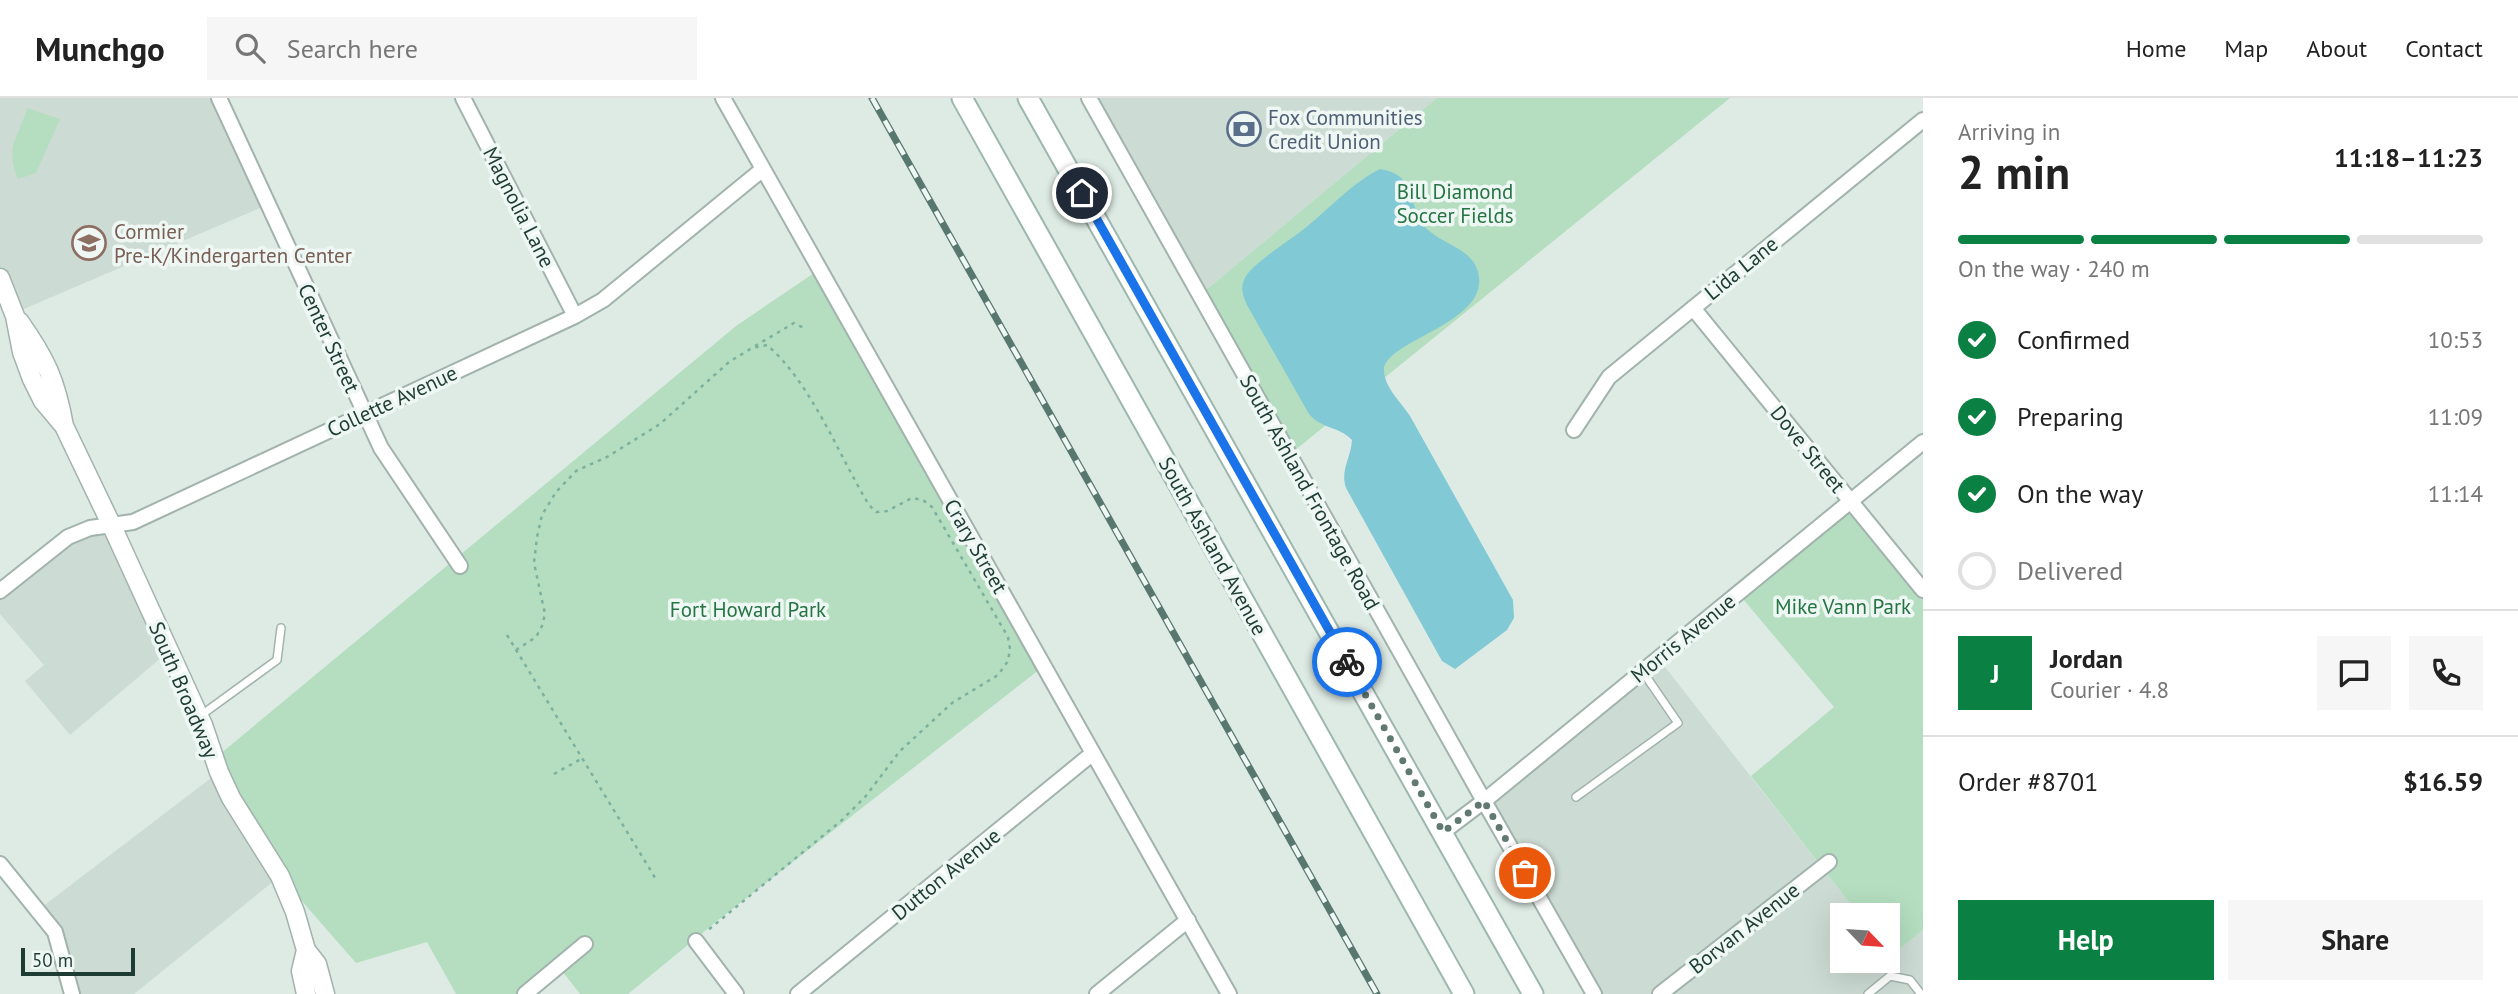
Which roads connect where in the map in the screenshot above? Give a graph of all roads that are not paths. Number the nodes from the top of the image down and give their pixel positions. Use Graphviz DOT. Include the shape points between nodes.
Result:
graph roads {
  1 [pos="219,98"];
  2 [pos="463,98"];
  3 [pos="723,98"];
  4 [pos="962,98"];
  5 [pos="1028,98"];
  6 [pos="1089,98"];
  7 [pos="1923,120"];
  8 [pos="763,169"];
  9 [pos="0,278"];
  10 [pos="1693,308"];
  11 [pos="575,316"];
  12 [pos="365,414"];
  13 [pos="1574,430"];
  14 [pos="1923,442"];
  15 [pos="1851,501"];
  16 [pos="111,524"];
  17 [pos="460,566"];
  18 [pos="1923,590"];
  19 [pos="0,591"];
  20 [pos="281,628"];
  21 [pos="1642,671"];
  22 [pos="200,717"];
  23 [pos="1093,753"];
  24 [pos="1576,797"];
  25 [pos="1484,801"];
  26 [pos="1443,832"];
  27 [pos="1829,862"];
  28 [pos="0,864"];
  29 [pos="1188,920"];
  30 [pos="696,940"];
  31 [pos="584,944"];
  32 [pos="306,950"];
  33 [pos="72,994"];
  34 [pos="306,994"];
  35 [pos="325,994"];
  36 [pos="526,994"];
  37 [pos="736,994"];
  38 [pos="798,994"];
  39 [pos="1097,994"];
  40 [pos="1229,994"];
  41 [pos="1464,994"];
  42 [pos="1533,994"];
  43 [pos="1594,994"];
  44 [pos="1660,994"];
  45 [pos="1868,994"];
  46 [pos="1921,994"];
  1 -- 12 [label="street, Center Street"];
  2 -- 11 [label="street, Magnolia Lane"];
  3 -- 8 [label="street, Crary Street"];
  4 -- 41 [label="main road, South Ashland Avenue"];
  5 -- 26 [label="main road"];
  6 -- 25 [label="street, South Ashland Frontage Road"];
  7 -- 10 [label="street, Lida Lane"];
  8 -- 11 [label="street, Collette Avenue" via="603,300"];
  8 -- 23 [label="street, Crary Street"];
  9 -- 16 [label="street, South Broadway" via="15,316 50,371 64,426"];
  10 -- 13 [label="street, Lida Lane" via="1609,377"];
  10 -- 15 [label="street, Dove Street"];
  11 -- 12 [label="street, Collette Avenue"];
  12 -- 16 [label="street, Collette Avenue" via="133,522"];
  12 -- 17 [label="street, Center Street" via="381,448"];
  14 -- 15 [label="street, Morris Avenue"];
  15 -- 18 [label="street, Dove Street"];
  15 -- 21 [label="street, Morris Avenue"];
  16 -- 19 [label="street, Collette Avenue" via="68,537"];
  16 -- 22 [label="street, South Broadway"];
  20 -- 22 [label="lane" via="277,660"];
  21 -- 24 [label="lane" via="1678,723"];
  21 -- 25 [label="street, Morris Avenue"];
  22 -- 32 [label="street, South Broadway" via="231,798 280,876"];
  23 -- 29 [label="street, Crary Street"];
  23 -- 38 [label="street, Dutton Avenue"];
  25 -- 26 [label="street, Morris Avenue"];
  25 -- 43 [label="street, South Ashland Frontage Road"];
  26 -- 42 [label="main road"];
  27 -- 44 [label="street, Borvan Avenue"];
  28 -- 33 [label="street" via="55,932"];
  29 -- 39 [label="street"];
  29 -- 40 [label="street, Crary Street"];
  30 -- 37 [label="street"];
  31 -- 36 [label="street"];
  32 -- 34 [label="street, South Broadway" via="301,971"];
  32 -- 35 [label="street, South Broadway" via="317,964"];
  45 -- 46 [label="lane" via="1890,976 1910,981"];
}
